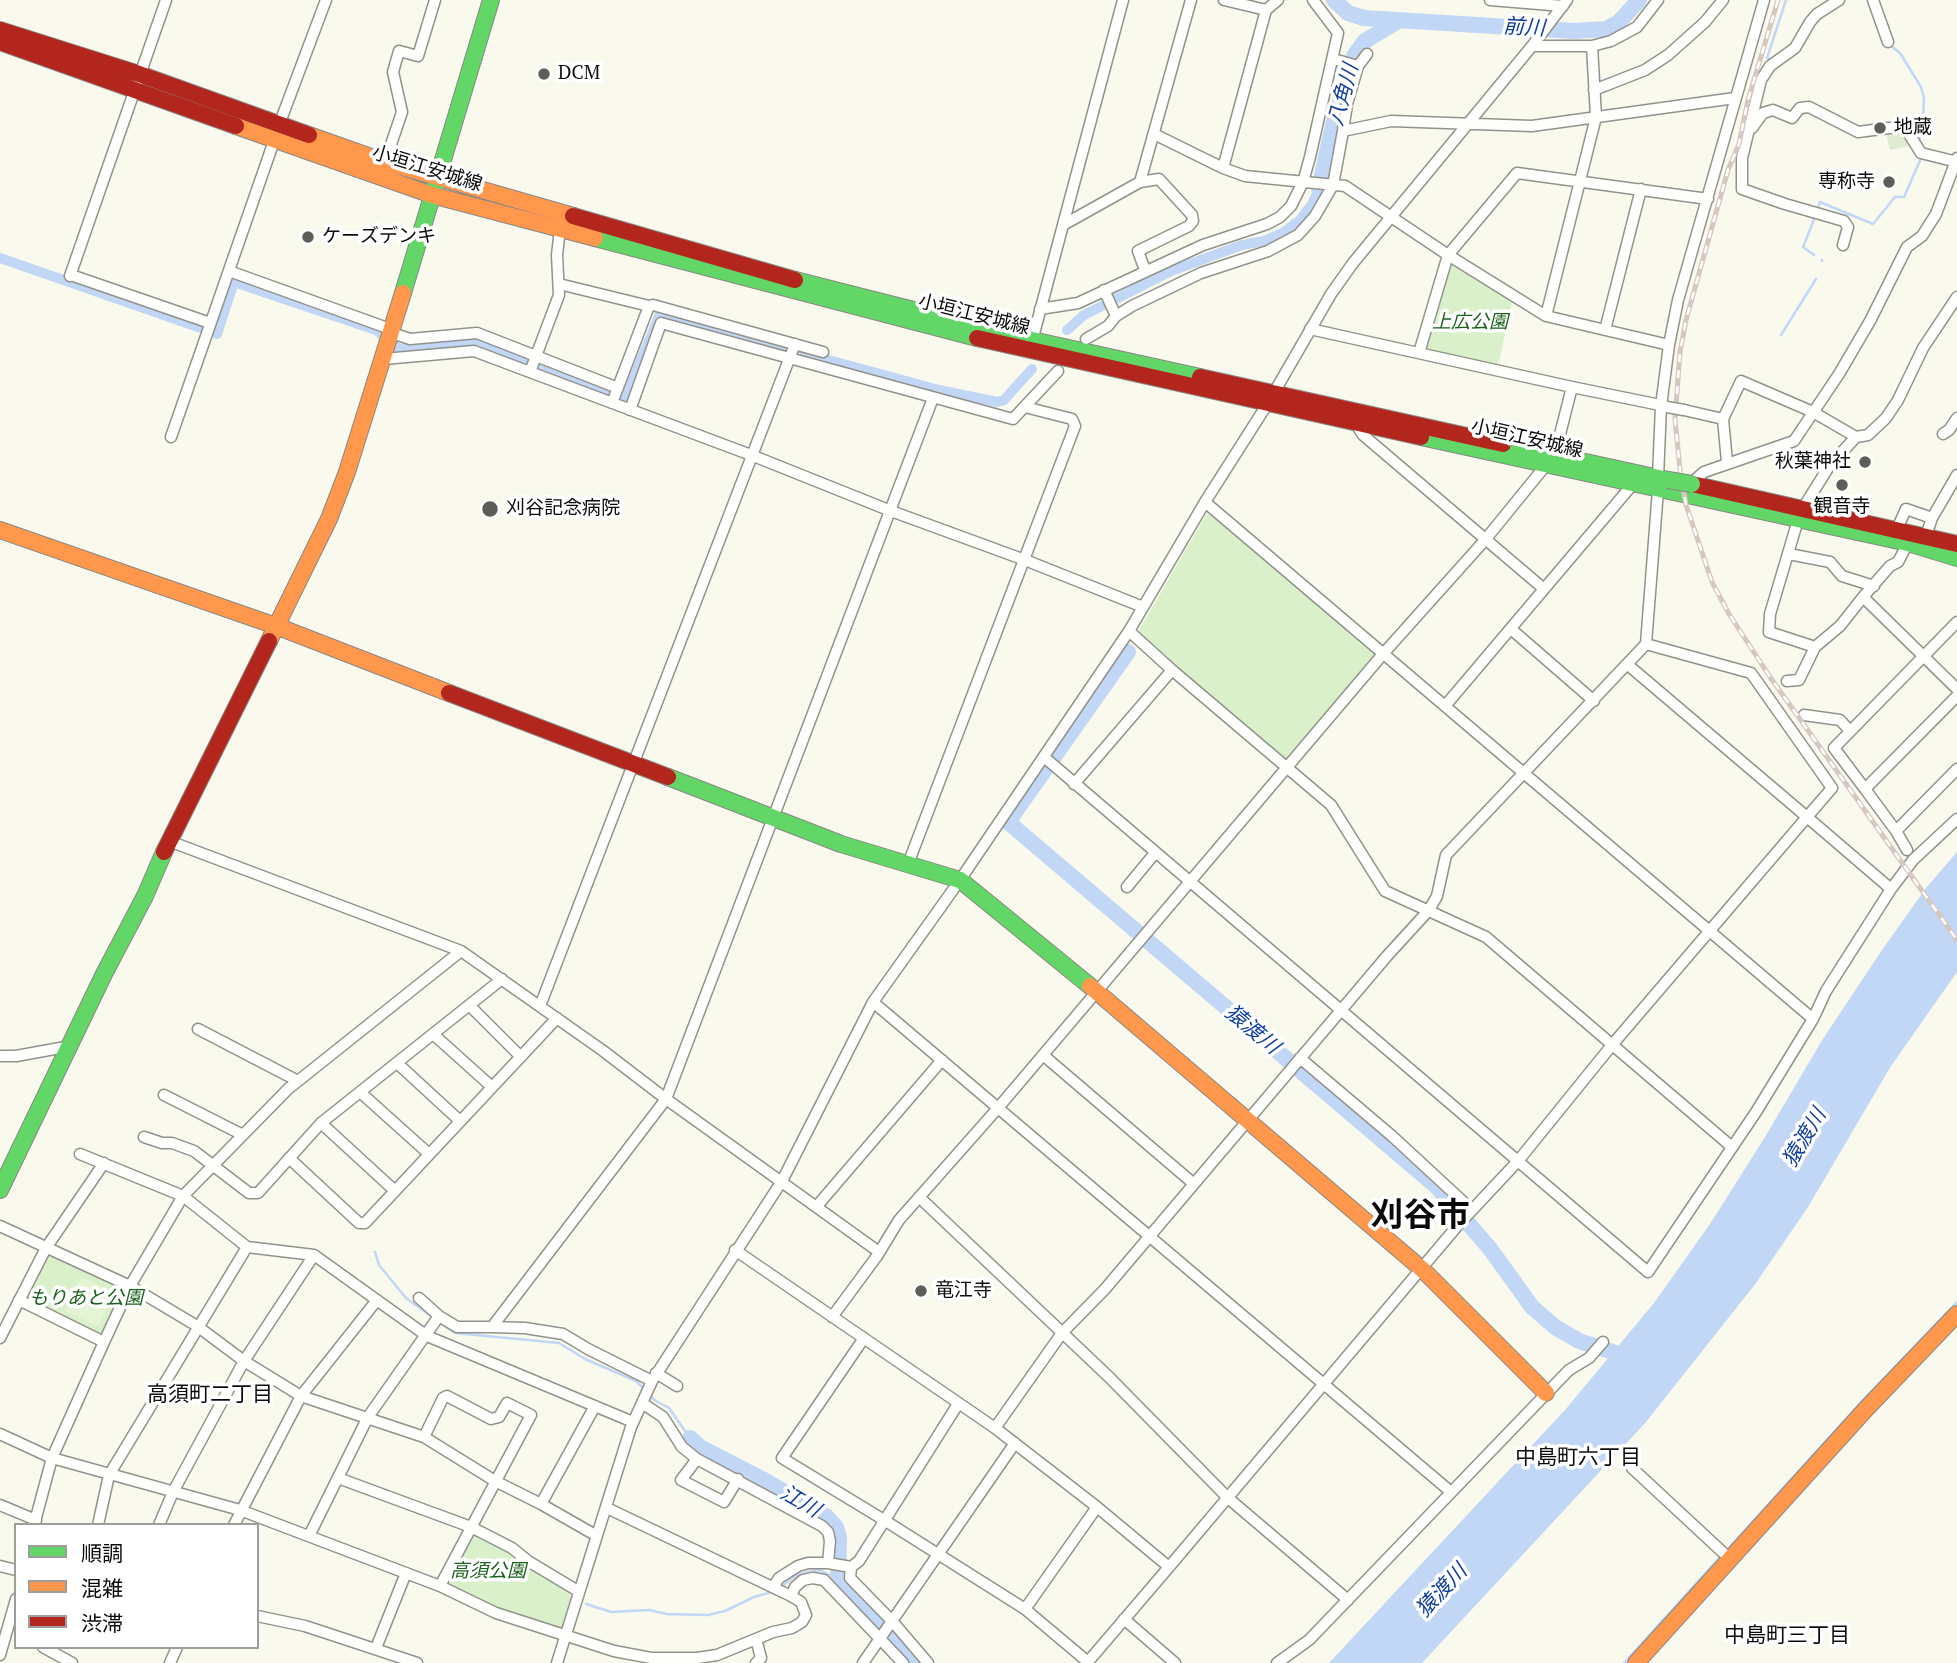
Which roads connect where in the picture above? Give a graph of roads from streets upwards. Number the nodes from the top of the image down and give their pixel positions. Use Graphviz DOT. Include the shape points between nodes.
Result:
graph roads {
  1 [pos="166,0"];
  2 [pos="326,0"];
  3 [pos="435,0"];
  4 [pos="491,0"];
  5 [pos="1123,0"];
  6 [pos="1191,0"];
  7 [pos="1224,0"];
  8 [pos="1278,0"];
  9 [pos="1314,0"];
  10 [pos="1490,0"];
  11 [pos="1658,0"];
  12 [pos="1723,0"];
  13 [pos="1764,0"];
  14 [pos="1839,0"];
  15 [pos="1873,0"];
  16 [pos="1562,7"];
  17 [pos="1266,10"];
  18 [pos="0,30"];
  19 [pos="0,42"];
  20 [pos="1888,43"];
  21 [pos="1533,46"];
  22 [pos="1592,46"];
  23 [pos="1367,54"];
  24 [pos="1333,59"];
  25 [pos="1358,66"];
  26 [pos="136,82"];
  27 [pos="1594,90"];
  28 [pos="1735,98"];
  29 [pos="1595,117"];
  30 [pos="1468,123"];
  31 [pos="1343,131"];
  32 [pos="276,133"];
  33 [pos="1749,133"];
  34 [pos="1154,134"];
  35 [pos="1957,161"];
  36 [pos="384,162"];
  37 [pos="1223,168"];
  38 [pos="436,178"];
  39 [pos="1579,181"];
  40 [pos="1140,182"];
  41 [pos="1305,182"];
  42 [pos="1333,185"];
  43 [pos="1641,189"];
  44 [pos="432,195"];
  45 [pos="1708,199"];
  46 [pos="1391,218"];
  47 [pos="1063,225"];
  48 [pos="560,229"];
  49 [pos="1843,245"];
  50 [pos="1447,255"];
  51 [pos="1145,270"];
  52 [pos="229,271"];
  53 [pos="559,284"];
  54 [pos="1105,292"];
  55 [pos="1957,297"];
  56 [pos="649,306"];
  57 [pos="1040,309"];
  58 [pos="1114,313"];
  59 [pos="1546,316"];
  60 [pos="210,323"];
  61 [pos="1310,329"];
  62 [pos="1605,330"];
  63 [pos="392,332"];
  64 [pos="1086,339"];
  65 [pos="794,344"];
  66 [pos="1669,345"];
  67 [pos="1031,346"];
  68 [pos="823,352"];
  69 [pos="1419,353"];
  70 [pos="536,357"];
  71 [pos="384,359"];
  72 [pos="789,359"];
  73 [pos="1059,371"];
  74 [pos="530,372"];
  75 [pos="1572,387"];
  76 [pos="618,388"];
  77 [pos="933,398"];
  78 [pos="1271,398"];
  79 [pos="612,403"];
  80 [pos="1664,406"];
  81 [pos="1025,407"];
  82 [pos="630,410"];
  83 [pos="1814,412"];
  84 [pos="1957,418"];
  85 [pos="1723,419"];
  86 [pos="1354,421"];
  87 [pos="1943,434"];
  88 [pos="171,437"];
  89 [pos="1856,437"];
  90 [pos="751,455"];
  91 [pos="1551,460"];
  92 [pos="1727,462"];
  93 [pos="1957,475"];
  94 [pos="1661,482"];
  95 [pos="1633,484"];
  96 [pos="1693,485"];
  97 [pos="1205,502"];
  98 [pos="891,511"];
  99 [pos="1801,514"];
  100 [pos="1932,519"];
  101 [pos="0,530"];
  102 [pos="1911,535"];
  103 [pos="1485,540"];
  104 [pos="1957,544"];
  105 [pos="1789,554"];
  106 [pos="1957,558"];
  107 [pos="1025,560"];
  108 [pos="1874,586"];
  109 [pos="1544,589"];
  110 [pos="1863,597"];
  111 [pos="1143,607"];
  112 [pos="1957,622"];
  113 [pos="276,626"];
  114 [pos="1511,629"];
  115 [pos="1129,631"];
  116 [pos="1646,644"];
  117 [pos="1815,647"];
  118 [pos="1383,653"];
  119 [pos="1923,656"];
  120 [pos="1628,665"];
  121 [pos="1172,670"];
  122 [pos="1787,681"];
  123 [pos="1957,689"];
  124 [pos="1957,696"];
  125 [pos="1594,701"];
  126 [pos="1445,706"];
  127 [pos="1804,715"];
  128 [pos="1850,731"];
  129 [pos="1048,760"];
  130 [pos="632,764"];
  131 [pos="1286,768"];
  132 [pos="1957,769"];
  133 [pos="1524,774"];
  134 [pos="1074,785"];
  135 [pos="1865,789"];
  136 [pos="773,816"];
  137 [pos="1807,817"];
  138 [pos="1957,819"];
  139 [pos="1896,831"];
  140 [pos="169,841"];
  141 [pos="1908,850"];
  142 [pos="1155,853"];
  143 [pos="908,864"];
  144 [pos="960,880"];
  145 [pos="1189,881"];
  146 [pos="1127,887"];
  147 [pos="1891,889"];
  148 [pos="1429,910"];
  149 [pos="1709,932"];
  150 [pos="461,951"];
  151 [pos="502,979"];
  152 [pos="1097,992"];
  153 [pos="873,1002"];
  154 [pos="469,1005"];
  155 [pos="540,1006"];
  156 [pos="1342,1010"];
  157 [pos="557,1018"];
  158 [pos="1813,1018"];
  159 [pos="198,1029"];
  160 [pos="433,1034"];
  161 [pos="1612,1045"];
  162 [pos="71,1046"];
  163 [pos="1043,1055"];
  164 [pos="0,1056"];
  165 [pos="521,1057"];
  166 [pos="1300,1058"];
  167 [pos="942,1060"];
  168 [pos="397,1063"];
  169 [pos="298,1081"];
  170 [pos="492,1087"];
  171 [pos="360,1092"];
  172 [pos="164,1095"];
  173 [pos="666,1099"];
  174 [pos="998,1108"];
  175 [pos="460,1121"];
  176 [pos="1247,1121"];
  177 [pos="321,1123"];
  178 [pos="241,1134"];
  179 [pos="144,1137"];
  180 [pos="1732,1147"];
  181 [pos="80,1154"];
  182 [pos="429,1154"];
  183 [pos="289,1158"];
  184 [pos="1518,1161"];
  185 [pos="104,1163"];
  186 [pos="213,1164"];
  187 [pos="782,1181"];
  188 [pos="1194,1184"];
  189 [pos="0,1189"];
  190 [pos="395,1191"];
  191 [pos="183,1196"];
  192 [pos="919,1197"];
  193 [pos="817,1206"];
  194 [pos="1472,1210"];
  195 [pos="0,1226"];
  196 [pos="1150,1235"];
  197 [pos="247,1247"];
  198 [pos="46,1248"];
  199 [pos="735,1250"];
  200 [pos="879,1252"];
  201 [pos="314,1255"];
  202 [pos="1423,1270"];
  203 [pos="130,1286"];
  204 [pos="419,1298"];
  205 [pos="19,1300"];
  206 [pos="377,1300"];
  207 [pos="1957,1314"];
  208 [pos="439,1316"];
  209 [pos="832,1317"];
  210 [pos="197,1326"];
  211 [pos="492,1327"];
  212 [pos="1062,1333"];
  213 [pos="426,1336"];
  214 [pos="0,1338"];
  215 [pos="863,1338"];
  216 [pos="104,1342"];
  217 [pos="1603,1342"];
  218 [pos="244,1361"];
  219 [pos="654,1377"];
  220 [pos="1324,1383"];
  221 [pos="677,1386"];
  222 [pos="1546,1393"];
  223 [pos="301,1396"];
  224 [pos="642,1403"];
  225 [pos="958,1404"];
  226 [pos="595,1406"];
  227 [pos="368,1417"];
  228 [pos="634,1422"];
  229 [pos="995,1428"];
  230 [pos="0,1434"];
  231 [pos="424,1437"];
  232 [pos="1015,1443"];
  233 [pos="52,1458"];
  234 [pos="697,1459"];
  235 [pos="1632,1468"];
  236 [pos="109,1475"];
  237 [pos="338,1478"];
  238 [pos="737,1479"];
  239 [pos="495,1481"];
  240 [pos="173,1492"];
  241 [pos="1451,1492"];
  242 [pos="1228,1498"];
  243 [pos="541,1504"];
  244 [pos="0,1505"];
  245 [pos="1097,1507"];
  246 [pos="607,1508"];
  247 [pos="240,1510"];
  248 [pos="884,1520"];
  249 [pos="35,1522"];
  250 [pos="98,1523"];
  251 [pos="160,1523"];
  252 [pos="234,1523"];
  253 [pos="471,1527"];
  254 [pos="309,1536"];
  255 [pos="597,1536"];
  256 [pos="939,1554"];
  257 [pos="1726,1555"];
  258 [pos="828,1563"];
  259 [pos="850,1567"];
  260 [pos="1169,1567"];
  261 [pos="406,1573"];
  262 [pos="440,1586"];
  263 [pos="578,1591"];
  264 [pos="780,1591"];
  265 [pos="1348,1600"];
  266 [pos="1025,1609"];
  267 [pos="259,1616"];
  268 [pos="1124,1619"];
  269 [pos="892,1621"];
  270 [pos="12,1630"];
  271 [pos="565,1635"];
  272 [pos="880,1638"];
  273 [pos="756,1639"];
  274 [pos="376,1648"];
  275 [pos="47,1649"];
  276 [pos="0,1655"];
  277 [pos="72,1663"];
  278 [pos="417,1663"];
  279 [pos="557,1663"];
  280 [pos="756,1663"];
  281 [pos="863,1663"];
  282 [pos="903,1663"];
  283 [pos="928,1663"];
  284 [pos="1087,1663"];
  285 [pos="1175,1663"];
  286 [pos="1277,1663"];
  287 [pos="1636,1663"];
  1 -- 26 [label="street"];
  2 -- 32 [label="street"];
  3 -- 36 [label="street" via="418,56 399,51 394,72 402,112"];
  4 -- 38 [label="street"];
  5 -- 47 [label="street"];
  6 -- 34 [label="street"];
  7 -- 17 [label="street"];
  8 -- 17 [label="street"];
  9 -- 24 [label="street" via="1338,33"];
  10 -- 16 [label="street"];
  11 -- 22 [label="street" via="1637,27"];
  12 -- 27 [label="street" via="1668,55 1645,70"];
  13 -- 28 [label="street"];
  14 -- 33 [label="street" via="1817,14 1795,48 1770,66 1761,80"];
  15 -- 20 [label="street"];
  16 -- 21 [label="street"];
  17 -- 37 [label="street"];
  18 -- 26 [label="street, 小垣江安城線"];
  19 -- 26 [label="street, 小垣江安城線"];
  21 -- 22 [label="street"];
  21 -- 30 [label="street"];
  22 -- 27 [label="street"];
  23 -- 25 [label="street"];
  24 -- 25 [label="street"];
  24 -- 41 [label="street"];
  25 -- 31 [label="street"];
  26 -- 32 [label="street, 小垣江安城線"];
  26 -- 60 [label="street" via="70,276"];
  27 -- 29 [label="street"];
  28 -- 29 [label="street"];
  28 -- 45 [label="street"];
  29 -- 30 [label="street" via="1532,126"];
  29 -- 39 [label="street"];
  30 -- 31 [label="street" via="1391,121"];
  30 -- 46 [label="street"];
  31 -- 42 [label="street"];
  32 -- 36 [label="street, 小垣江安城線"];
  32 -- 44 [label="street, 小垣江安城線"];
  32 -- 52 [label="street"];
  33 -- 35 [label="street" via="1763,113 1773,110 1792,118 1800,108 1809,107 1858,132 1904,126 1921,153"];
  33 -- 49 [label="street" via="1742,158 1742,189 1844,221 1848,227"];
  34 -- 37 [label="street"];
  34 -- 40 [label="street"];
  35 -- 83 [label="street" via="1936,214 1922,236 1907,247 1881,303"];
  36 -- 38 [label="street, 小垣江安城線"];
  37 -- 41 [label="street" via="1245,176"];
  38 -- 44 [label="street"];
  38 -- 67 [label="street, 小垣江安城線"];
  39 -- 43 [label="street"];
  39 -- 50 [label="street" via="1517,173"];
  39 -- 59 [label="street"];
  40 -- 47 [label="street"];
  40 -- 51 [label="street" via="1159,179 1194,221 1138,251"];
  41 -- 42 [label="street"];
  41 -- 51 [label="street" via="1291,206 1268,224"];
  42 -- 46 [label="street" via="1345,186"];
  42 -- 58 [label="street" via="1298,235"];
  43 -- 45 [label="street"];
  43 -- 62 [label="street"];
  44 -- 48 [label="street, 小垣江安城線"];
  44 -- 63 [label="street"];
  45 -- 66 [label="street"];
  46 -- 50 [label="street"];
  46 -- 61 [label="street" via="1353,263"];
  47 -- 57 [label="street"];
  48 -- 53 [label="street"];
  48 -- 67 [label="street, 小垣江安城線"];
  50 -- 59 [label="street"];
  50 -- 69 [label="street"];
  51 -- 54 [label="street"];
  52 -- 60 [label="street"];
  52 -- 63 [label="street"];
  53 -- 56 [label="street"];
  53 -- 70 [label="street"];
  54 -- 57 [label="street" via="1078,303"];
  54 -- 58 [label="street"];
  55 -- 89 [label="street" via="1928,338 1886,418 1868,435"];
  56 -- 65 [label="street"];
  56 -- 76 [label="street"];
  57 -- 67 [label="street"];
  58 -- 64 [label="street" via="1108,326"];
  59 -- 62 [label="street"];
  60 -- 88 [label="street"];
  61 -- 69 [label="street"];
  61 -- 78 [label="street"];
  62 -- 66 [label="street"];
  63 -- 70 [label="street" via="410,339 477,333"];
  63 -- 71 [label="street"];
  65 -- 68 [label="street"];
  65 -- 72 [label="street"];
  66 -- 80 [label="street"];
  67 -- 78 [label="street, 小垣江安城線"];
  69 -- 75 [label="street"];
  70 -- 74 [label="street"];
  70 -- 76 [label="street"];
  71 -- 74 [label="street" via="474,351"];
  71 -- 113 [label="street" via="328,519"];
  72 -- 77 [label="street"];
  72 -- 82 [label="street" via="661,323"];
  72 -- 90 [label="street"];
  73 -- 81 [label="street"];
  74 -- 82 [label="street"];
  75 -- 80 [label="street"];
  75 -- 91 [label="street"];
  76 -- 79 [label="street"];
  77 -- 81 [label="street" via="1013,419"];
  77 -- 98 [label="street"];
  78 -- 86 [label="street, 小垣江安城線"];
  78 -- 91 [label="street, 小垣江安城線"];
  78 -- 97 [label="street"];
  80 -- 85 [label="street, bridge"];
  80 -- 94 [label="street"];
  81 -- 107 [label="street" via="1072,419 1075,426"];
  82 -- 90 [label="street"];
  83 -- 85 [label="street" via="1741,381"];
  83 -- 89 [label="street"];
  83 -- 92 [label="street" via="1794,441"];
  84 -- 87 [label="street"];
  85 -- 92 [label="street"];
  86 -- 91 [label="street, 小垣江安城線"];
  86 -- 103 [label="street" via="1363,435"];
  89 -- 99 [label="street" via="1830,465"];
  90 -- 98 [label="street"];
  90 -- 130 [label="street"];
  91 -- 94 [label="street, 小垣江安城線"];
  91 -- 95 [label="street, 小垣江安城線"];
  91 -- 103 [label="street"];
  92 -- 96 [label="street" via="1704,472"];
  93 -- 100 [label="street"];
  94 -- 95 [label="street, 小垣江安城線"];
  94 -- 96 [label="street, 小垣江安城線, bridge"];
  94 -- 99 [label="street, 小垣江安城線"];
  94 -- 116 [label="street"];
  95 -- 109 [label="street"];
  96 -- 99 [label="street, 小垣江安城線"];
  97 -- 111 [label="street"];
  97 -- 118 [label="street"];
  98 -- 107 [label="street"];
  98 -- 136 [label="street"];
  99 -- 102 [label="street, 小垣江安城線"];
  99 -- 105 [label="street"];
  100 -- 102 [label="street"];
  100 -- 102 [label="street" via="1906,509"];
  101 -- 113 [label="street"];
  102 -- 104 [label="street, 小垣江安城線"];
  102 -- 106 [label="street, 小垣江安城線"];
  102 -- 108 [label="street" via="1898,562"];
  103 -- 109 [label="street"];
  103 -- 118 [label="street"];
  105 -- 108 [label="street" via="1830,562 1842,576"];
  105 -- 117 [label="street" via="1770,614 1769,632"];
  107 -- 111 [label="street"];
  107 -- 143 [label="street"];
  108 -- 110 [label="street"];
  109 -- 114 [label="street"];
  110 -- 117 [label="street"];
  110 -- 119 [label="street"];
  111 -- 115 [label="street"];
  112 -- 119 [label="street"];
  113 -- 130 [label="street"];
  113 -- 140 [label="street"];
  114 -- 125 [label="street"];
  114 -- 126 [label="street"];
  115 -- 121 [label="street"];
  115 -- 129 [label="street"];
  116 -- 120 [label="street"];
  116 -- 137 [label="street" via="1751,673 1832,788"];
  117 -- 122 [label="street" via="1799,680"];
  118 -- 126 [label="street"];
  118 -- 131 [label="street"];
  119 -- 123 [label="street"];
  119 -- 128 [label="street"];
  120 -- 125 [label="street"];
  120 -- 137 [label="street"];
  121 -- 131 [label="street"];
  121 -- 134 [label="street"];
  124 -- 135 [label="street"];
  125 -- 133 [label="street"];
  126 -- 133 [label="street"];
  127 -- 128 [label="street" via="1840,720"];
  128 -- 135 [label="street" via="1834,748"];
  129 -- 134 [label="street"];
  129 -- 144 [label="street"];
  130 -- 136 [label="street"];
  130 -- 155 [label="street"];
  131 -- 145 [label="street"];
  131 -- 148 [label="street" via="1331,805 1385,891"];
  132 -- 139 [label="street"];
  133 -- 148 [label="street" via="1446,855 1437,896"];
  133 -- 149 [label="street"];
  134 -- 142 [label="street"];
  135 -- 139 [label="street"];
  136 -- 143 [label="street" via="841,844"];
  136 -- 173 [label="street"];
  137 -- 147 [label="street"];
  137 -- 149 [label="street"];
  138 -- 147 [label="street" via="1913,860"];
  139 -- 141 [label="street"];
  140 -- 150 [label="street"];
  140 -- 162 [label="street"];
  142 -- 145 [label="street"];
  142 -- 146 [label="street"];
  143 -- 144 [label="street"];
  144 -- 152 [label="street"];
  144 -- 153 [label="street"];
  145 -- 152 [label="street"];
  145 -- 156 [label="street"];
  147 -- 158 [label="street"];
  148 -- 156 [label="street"];
  148 -- 161 [label="street" via="1486,937"];
  149 -- 158 [label="street"];
  149 -- 161 [label="street"];
  150 -- 151 [label="street"];
  150 -- 169 [label="street"];
  151 -- 154 [label="street"];
  151 -- 155 [label="street"];
  152 -- 163 [label="street"];
  152 -- 176 [label="street"];
  153 -- 167 [label="street"];
  153 -- 187 [label="street"];
  154 -- 160 [label="street"];
  154 -- 165 [label="street"];
  155 -- 157 [label="street"];
  156 -- 166 [label="street"];
  156 -- 184 [label="street"];
  157 -- 165 [label="street"];
  157 -- 173 [label="street"];
  158 -- 180 [label="street"];
  159 -- 169 [label="street"];
  160 -- 168 [label="street"];
  160 -- 170 [label="street"];
  161 -- 180 [label="street"];
  161 -- 184 [label="street"];
  162 -- 164 [label="street"];
  162 -- 189 [label="street"];
  163 -- 174 [label="street"];
  163 -- 188 [label="street"];
  165 -- 170 [label="street"];
  166 -- 176 [label="street"];
  166 -- 194 [label="street"];
  167 -- 174 [label="street"];
  167 -- 193 [label="street"];
  168 -- 171 [label="street"];
  168 -- 175 [label="street"];
  169 -- 178 [label="street"];
  170 -- 175 [label="street"];
  171 -- 177 [label="street"];
  171 -- 182 [label="street"];
  172 -- 178 [label="street"];
  173 -- 187 [label="street"];
  173 -- 211 [label="street"];
  174 -- 192 [label="street"];
  174 -- 196 [label="street"];
  175 -- 182 [label="street"];
  176 -- 188 [label="street"];
  176 -- 202 [label="street"];
  177 -- 183 [label="street"];
  177 -- 190 [label="street"];
  178 -- 186 [label="street"];
  179 -- 186 [label="street" via="194,1151"];
  180 -- 184 [label="street" via="1648,1272"];
  181 -- 185 [label="street"];
  182 -- 190 [label="street"];
  183 -- 186 [label="street" via="258,1193 249,1193"];
  183 -- 190 [label="street" via="359,1223 365,1223"];
  184 -- 194 [label="street"];
  185 -- 191 [label="street"];
  185 -- 198 [label="street"];
  186 -- 191 [label="street"];
  187 -- 193 [label="street"];
  187 -- 199 [label="street"];
  188 -- 196 [label="street"];
  191 -- 197 [label="street"];
  191 -- 203 [label="street"];
  192 -- 200 [label="street"];
  192 -- 212 [label="street"];
  193 -- 200 [label="street"];
  194 -- 202 [label="street"];
  195 -- 198 [label="street"];
  196 -- 212 [label="street"];
  196 -- 220 [label="street"];
  197 -- 201 [label="street"];
  197 -- 210 [label="street"];
  198 -- 203 [label="street"];
  198 -- 205 [label="street"];
  199 -- 209 [label="street"];
  199 -- 219 [label="street"];
  200 -- 209 [label="street"];
  201 -- 206 [label="street"];
  201 -- 218 [label="street"];
  202 -- 220 [label="street"];
  202 -- 222 [label="street"];
  203 -- 210 [label="street"];
  203 -- 216 [label="street"];
  204 -- 208 [label="street"];
  205 -- 214 [label="street"];
  205 -- 216 [label="street"];
  206 -- 213 [label="street"];
  206 -- 223 [label="street"];
  207 -- 257 [label="street"];
  208 -- 211 [label="street" via="457,1327"];
  208 -- 213 [label="street"];
  209 -- 215 [label="street"];
  210 -- 218 [label="street"];
  210 -- 236 [label="street"];
  211 -- 219 [label="street" via="562,1334"];
  212 -- 229 [label="street"];
  212 -- 242 [label="street"];
  213 -- 226 [label="street"];
  213 -- 227 [label="street"];
  215 -- 225 [label="street"];
  215 -- 248 [label="street" via="782,1458"];
  216 -- 233 [label="street"];
  217 -- 222 [label="street"];
  218 -- 223 [label="street"];
  218 -- 240 [label="street"];
  219 -- 221 [label="street"];
  219 -- 224 [label="street"];
  220 -- 241 [label="street"];
  220 -- 242 [label="street"];
  222 -- 241 [label="street"];
  223 -- 227 [label="street"];
  223 -- 247 [label="street"];
  224 -- 228 [label="street"];
  224 -- 234 [label="street" via="663,1417 682,1447"];
  225 -- 229 [label="street"];
  225 -- 248 [label="street"];
  226 -- 228 [label="street"];
  226 -- 243 [label="street"];
  227 -- 231 [label="street"];
  227 -- 237 [label="street"];
  228 -- 246 [label="street"];
  229 -- 232 [label="street"];
  230 -- 233 [label="street"];
  231 -- 239 [label="street"];
  231 -- 239 [label="street" via="447,1396 491,1419 499,1417 507,1403 531,1415"];
  232 -- 245 [label="street"];
  232 -- 256 [label="street"];
  233 -- 236 [label="street"];
  233 -- 249 [label="street"];
  234 -- 238 [label="street"];
  234 -- 238 [label="street" via="681,1480 724,1502"];
  235 -- 257 [label="street"];
  236 -- 240 [label="street"];
  236 -- 250 [label="street"];
  237 -- 253 [label="street"];
  237 -- 254 [label="street"];
  238 -- 258 [label="street" via="822,1525 830,1541"];
  239 -- 243 [label="street"];
  239 -- 253 [label="street"];
  240 -- 247 [label="street"];
  240 -- 251 [label="street"];
  241 -- 265 [label="street"];
  242 -- 260 [label="street"];
  242 -- 265 [label="street"];
  243 -- 255 [label="street"];
  244 -- 249 [label="street"];
  245 -- 260 [label="street"];
  245 -- 266 [label="street"];
  246 -- 255 [label="street"];
  246 -- 264 [label="street"];
  247 -- 252 [label="street"];
  247 -- 254 [label="street"];
  248 -- 256 [label="street"];
  248 -- 259 [label="street" via="859,1561"];
  253 -- 262 [label="street"];
  253 -- 263 [label="street"];
  254 -- 261 [label="street"];
  255 -- 263 [label="street"];
  256 -- 266 [label="street"];
  256 -- 269 [label="street"];
  257 -- 287 [label="street"];
  258 -- 259 [label="street"];
  258 -- 264 [label="street" via="798,1566 779,1578"];
  259 -- 269 [label="street" via="850,1578"];
  260 -- 268 [label="street"];
  261 -- 262 [label="street"];
  261 -- 274 [label="street"];
  262 -- 271 [label="street" via="496,1613"];
  263 -- 271 [label="street"];
  264 -- 272 [label="street" via="803,1580 824,1580"];
  264 -- 273 [label="street" via="801,1602 806,1615 792,1628"];
  265 -- 286 [label="street" via="1309,1640"];
  266 -- 284 [label="street"];
  267 -- 274 [label="street"];
  268 -- 284 [label="street"];
  268 -- 285 [label="street"];
  269 -- 272 [label="street"];
  269 -- 283 [label="street"];
  270 -- 276 [label="street"];
  271 -- 273 [label="street" via="651,1658 717,1656"];
  271 -- 279 [label="street"];
  272 -- 281 [label="street"];
  272 -- 282 [label="street"];
  273 -- 280 [label="street" via="761,1658"];
  274 -- 278 [label="street"];
  275 -- 277 [label="street"];
}
